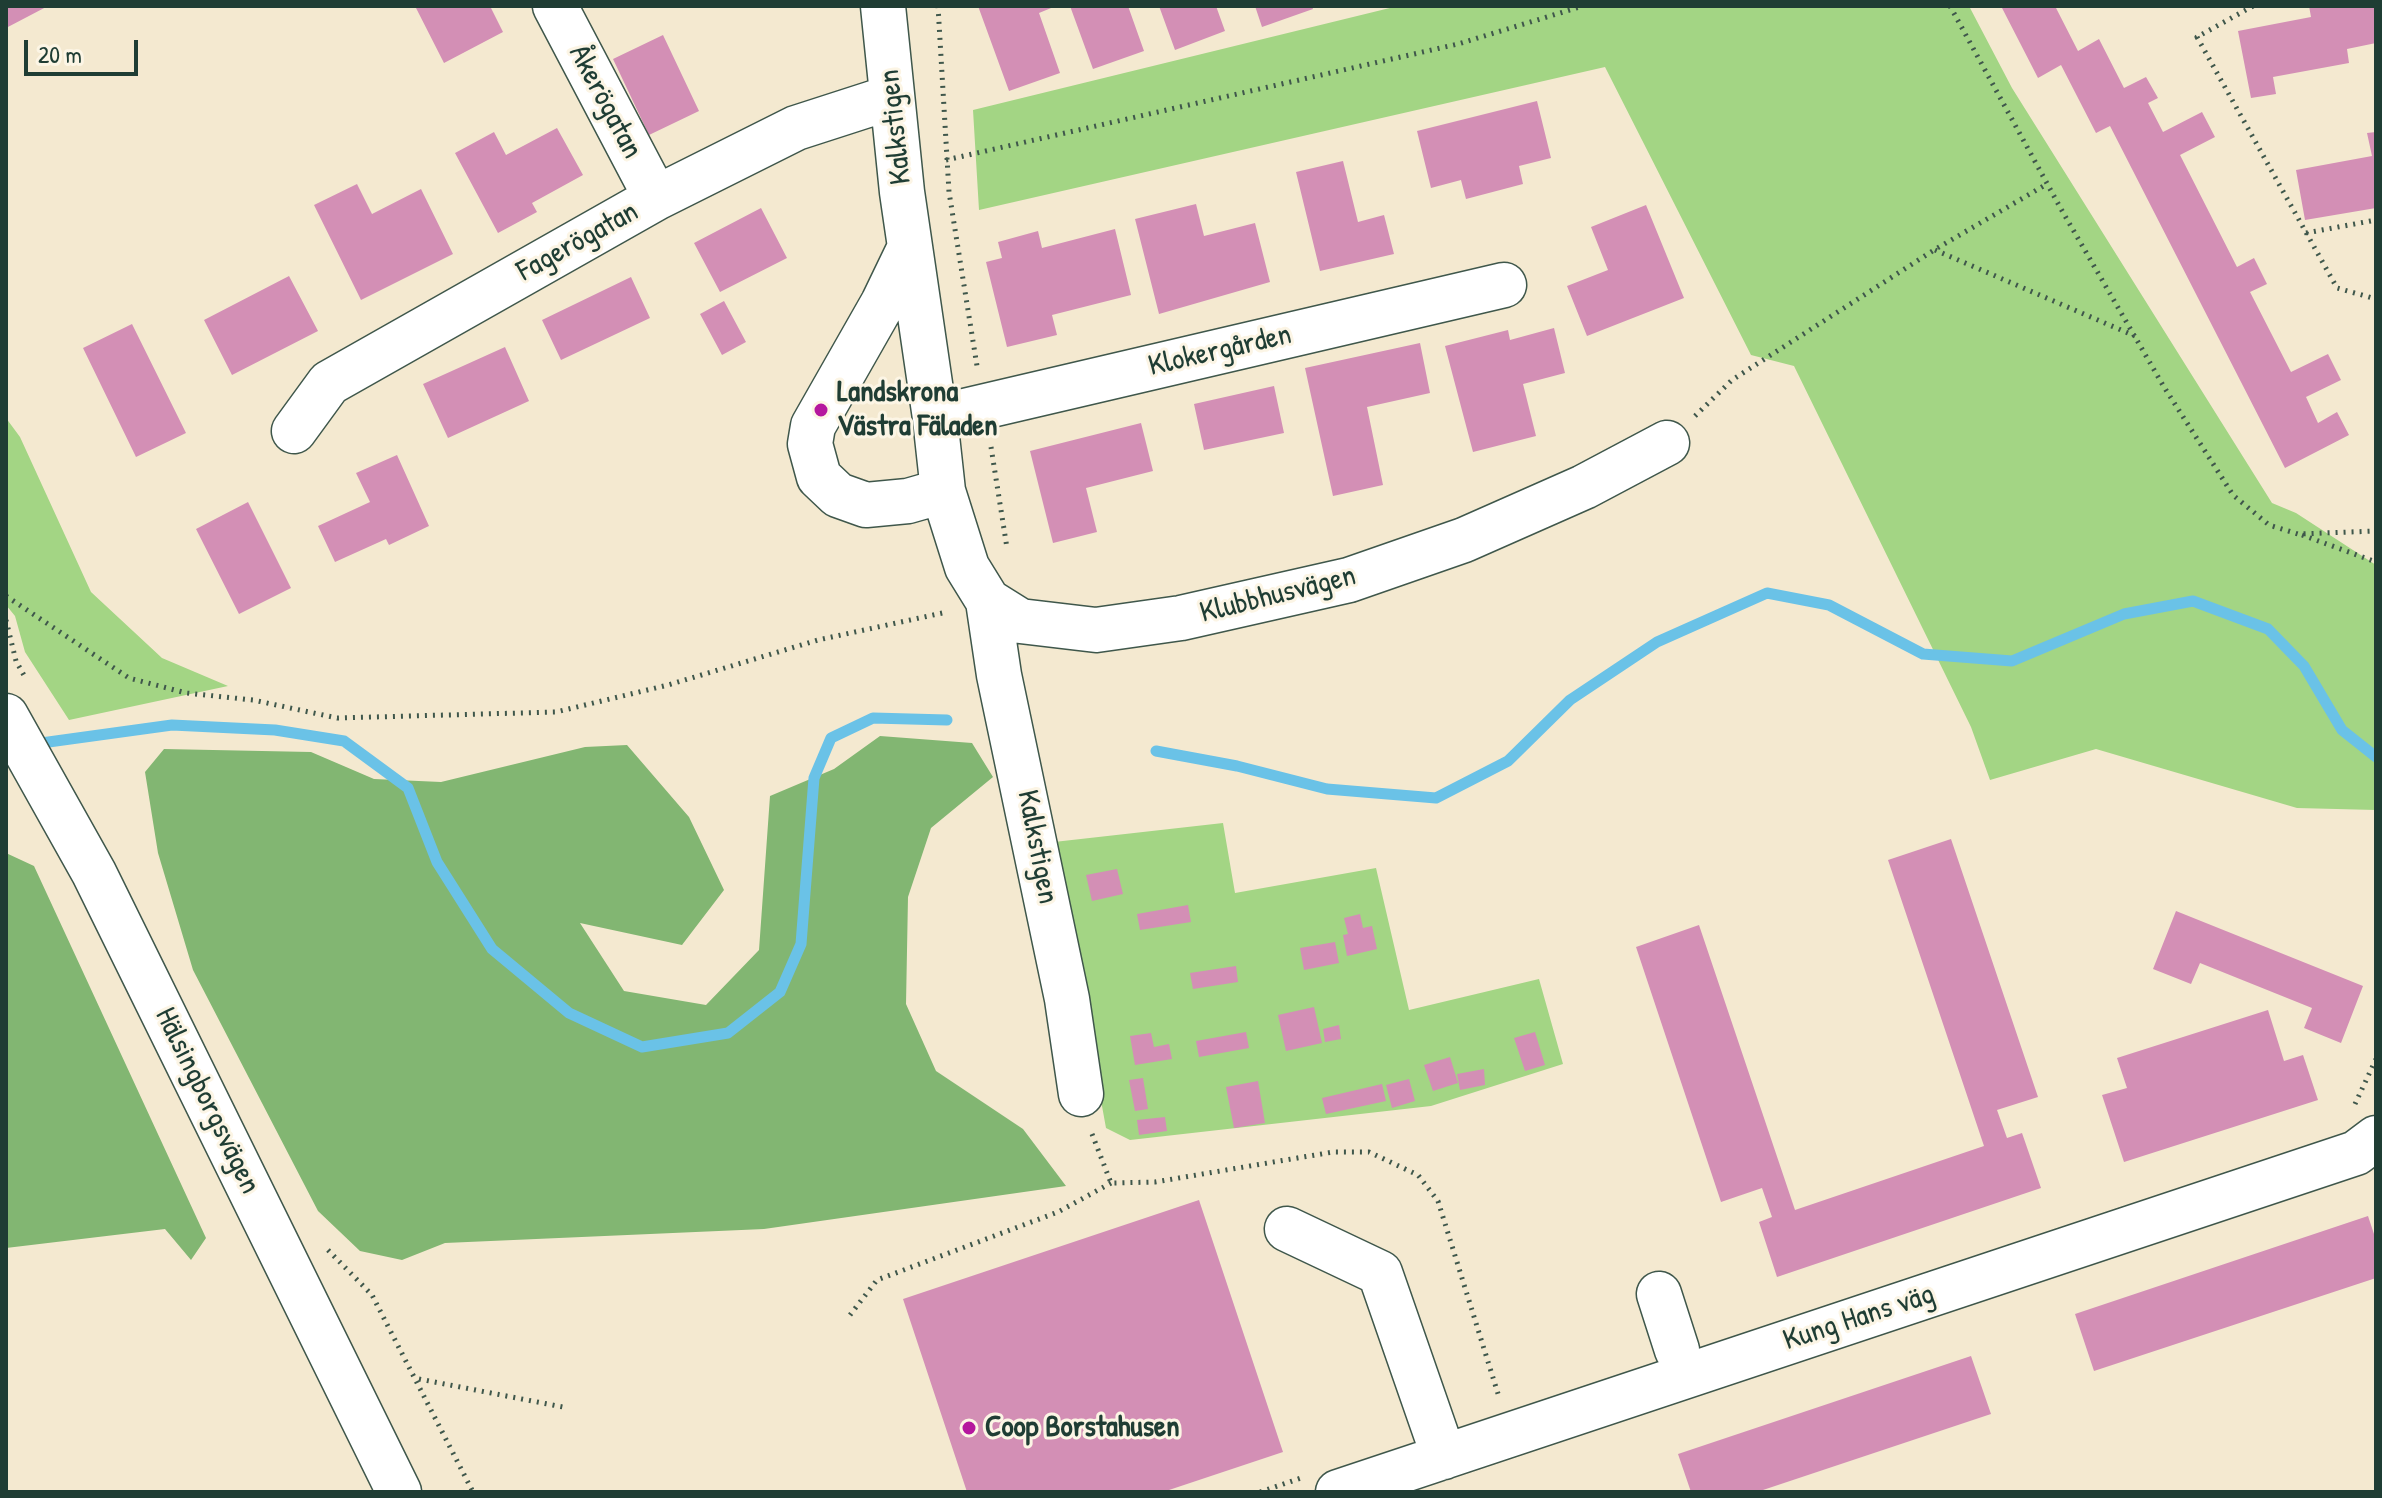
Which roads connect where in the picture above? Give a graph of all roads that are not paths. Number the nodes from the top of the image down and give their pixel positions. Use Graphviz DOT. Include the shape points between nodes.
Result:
graph roads {
  1 [pos="555,6"];
  2 [pos="883,6"];
  3 [pos="892,97"];
  4 [pos="656,198"];
  5 [pos="910,247"];
  6 [pos="1504,285"];
  7 [pos="935,418"];
  8 [pos="294,431"];
  9 [pos="1667,443"];
  10 [pos="943,491"];
  11 [pos="988,601"];
  12 [pos="6,716"];
  13 [pos="1081,1094"];
  14 [pos="2376,1138"];
  15 [pos="1287,1229"];
  16 [pos="1659,1294"];
  17 [pos="1677,1350"];
  18 [pos="1444,1457"];
  19 [pos="399,1492"];
  20 [pos="1338,1492"];
  1 -- 4 [label="street, Åkerögatan"];
  2 -- 3 [label="street, Kalkstigen"];
  3 -- 4 [label="street, Fagerögatan" via="796,128"];
  3 -- 5 [label="street, Kalkstigen"];
  4 -- 8 [label="street, Fagerögatan" via="329,383"];
  5 -- 7 [label="street, Kalkstigen"];
  5 -- 10 [label="street" via="821,410 810,444 819,477 851,502 885,505"];
  6 -- 7 [label="street, Klokergården"];
  7 -- 10 [label="street, Kalkstigen"];
  9 -- 11 [label="street, Klubbhusvägen" via="1464,540 1333,583 1181,618 1096,630 1020,621"];
  10 -- 11 [label="street, Klubbhusvägen" via="967,567"];
  11 -- 13 [label="street, Kalkstigen"];
  12 -- 19 [label="street, Hälsingborgsvägen" via="94,873"];
  14 -- 18 [label="street, Kung Hans väg" via="2356,1153"];
  15 -- 18 [label="street" via="1380,1273"];
  16 -- 17 [label="street"];
  18 -- 20 [label="street, Kung Hans väg"];
}
